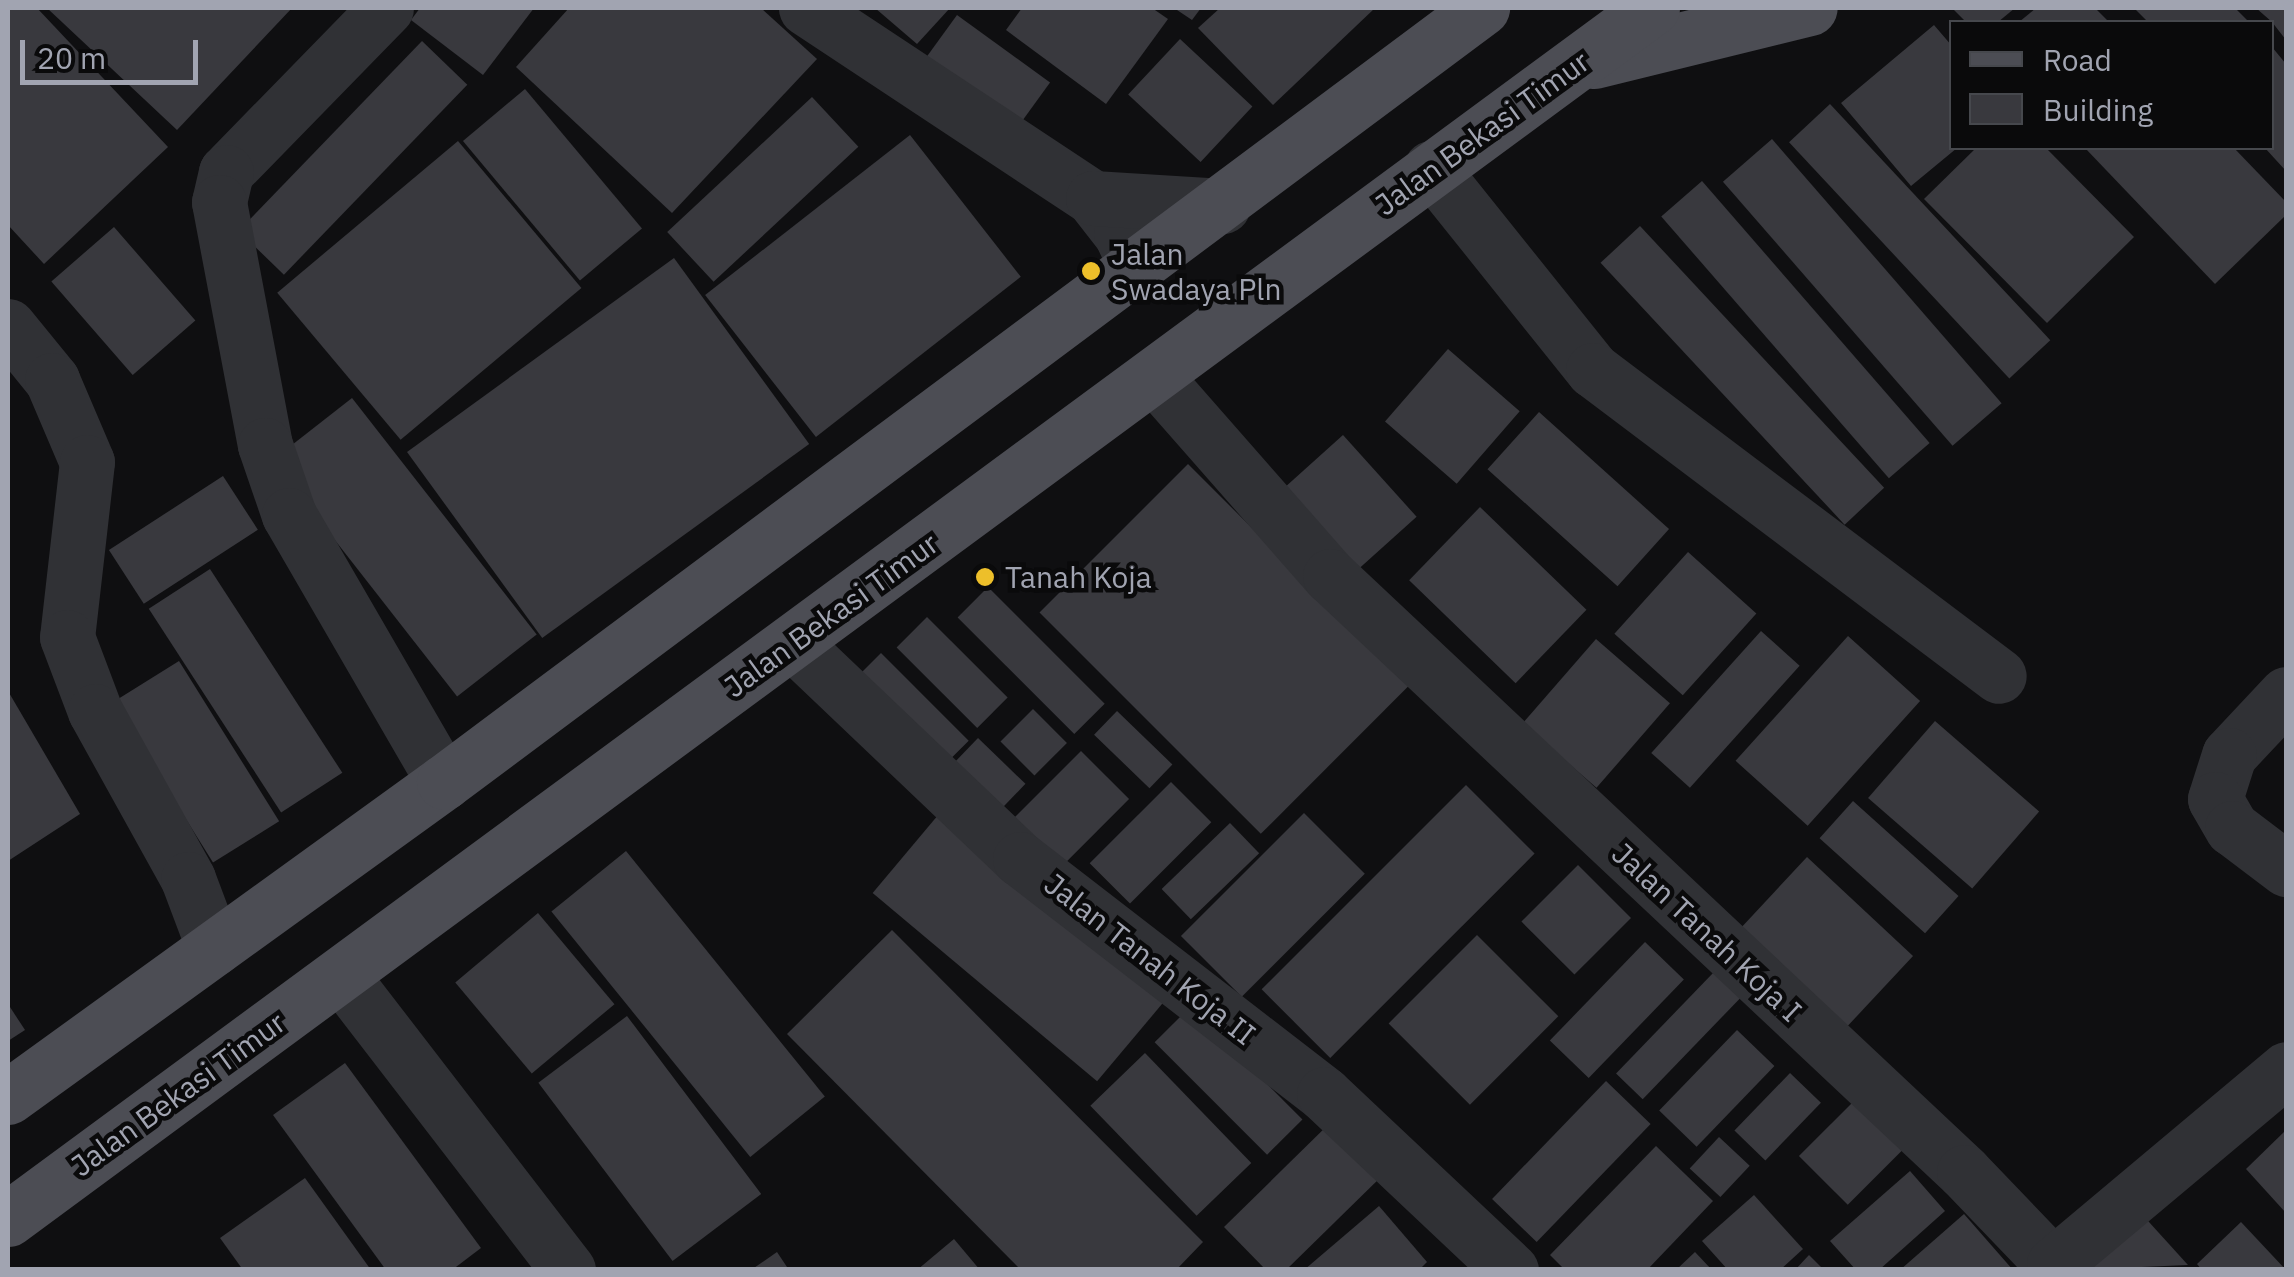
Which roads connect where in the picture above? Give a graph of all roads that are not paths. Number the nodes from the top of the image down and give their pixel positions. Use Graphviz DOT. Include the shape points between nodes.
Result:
graph roads {
  1 [pos="386,8"];
  2 [pos="806,8"];
  3 [pos="1652,8"];
  4 [pos="1810,8"];
  5 [pos="1465,12"];
  6 [pos="1574,65"];
  7 [pos="1431,168"];
  8 [pos="1093,198"];
  9 [pos="1223,206"];
  10 [pos="1137,268"];
  11 [pos="8,326"];
  12 [pos="1155,377"];
  13 [pos="793,643"];
  14 [pos="1998,676"];
  15 [pos="2286,694"];
  16 [pos="444,782"];
  17 [pos="2286,868"];
  18 [pos="214,948"];
  19 [pos="340,975"];
  20 [pos="2286,1069"];
  21 [pos="8,1097"];
  22 [pos="8,1219"];
  23 [pos="2056,1267"];
  24 [pos="568,1270"];
  25 [pos="1512,1270"];
  1 -- 16 [label="street" via="226,172 219,202 265,444 289,514"];
  2 -- 8 [label="street"];
  3 -- 6 [label="main road, Jalan Bekasi Timur"];
  4 -- 6 [label="main road"];
  5 -- 9 [label="main road"];
  6 -- 7 [label="main road, Jalan Bekasi Timur"];
  7 -- 12 [label="main road, Jalan Bekasi Timur"];
  7 -- 14 [label="street" via="1593,370"];
  8 -- 9 [label="street"];
  8 -- 10 [label="street"];
  9 -- 10 [label="main road"];
  10 -- 16 [label="main road"];
  11 -- 18 [label="street" via="52,380 87,462 66,637 95,711 188,879"];
  12 -- 13 [label="main road, Jalan Bekasi Timur"];
  12 -- 23 [label="street, Jalan Tanah Koja I" via="1343,589"];
  13 -- 19 [label="main road, Jalan Bekasi Timur"];
  13 -- 25 [label="street, Jalan Tanah Koja II" via="1020,859 1324,1094"];
  15 -- 17 [label="street" via="2229,755 2215,799 2232,828"];
  16 -- 18 [label="main road"];
  18 -- 21 [label="main road"];
  19 -- 22 [label="main road, Jalan Bekasi Timur"];
  19 -- 24 [label="street"];
  20 -- 23 [label="street, Jalan Tanah Koja I"];
}
